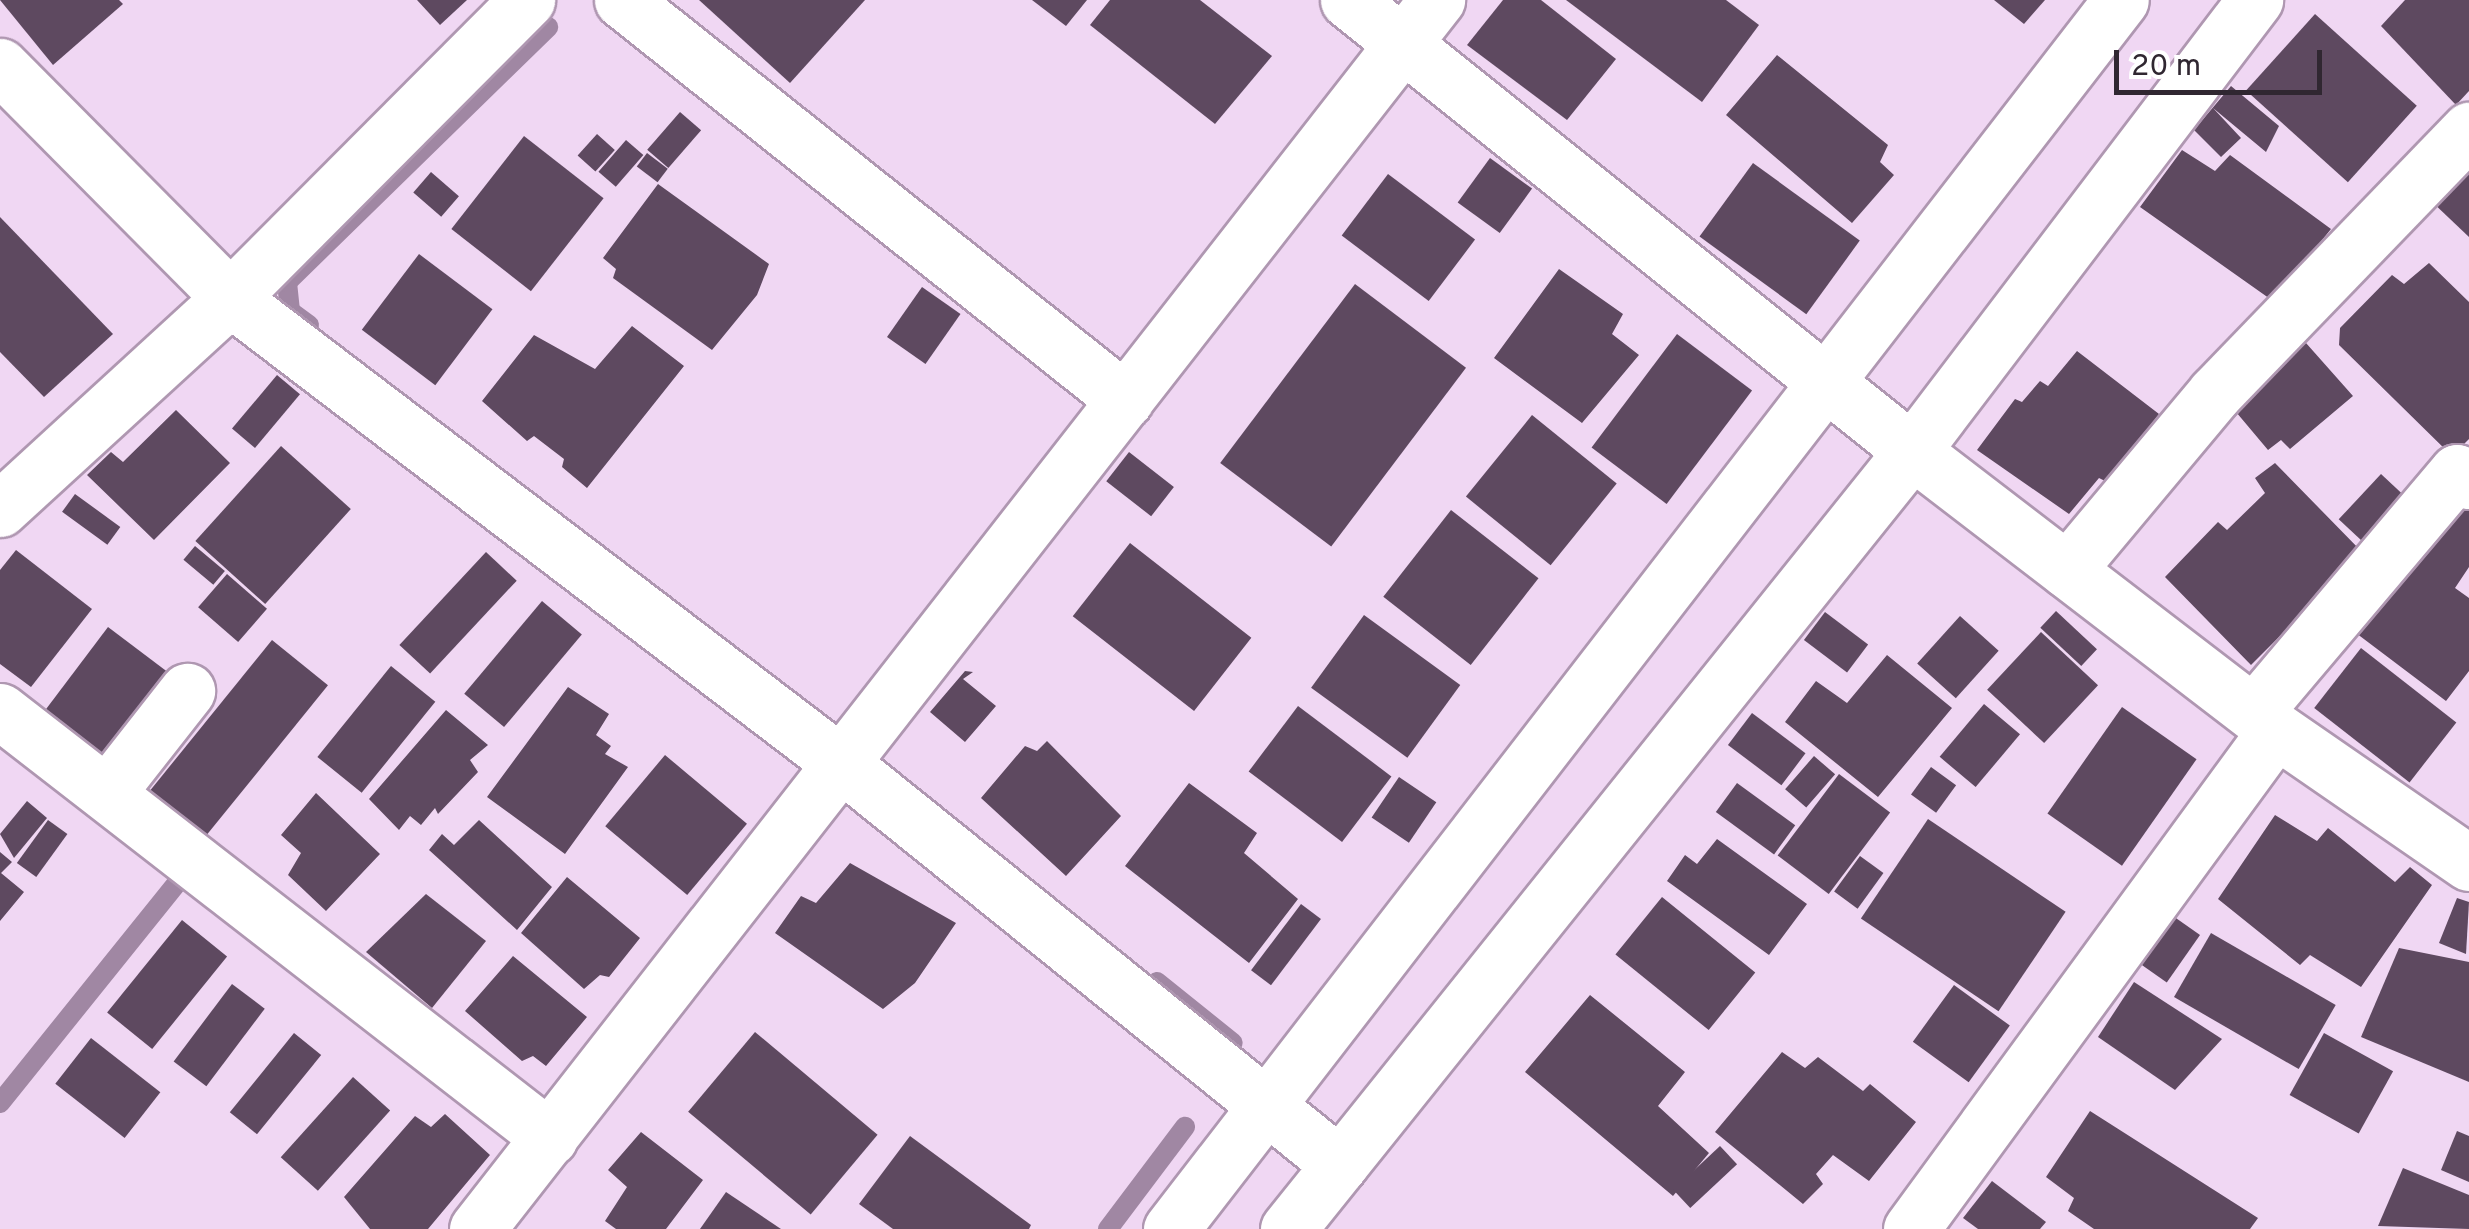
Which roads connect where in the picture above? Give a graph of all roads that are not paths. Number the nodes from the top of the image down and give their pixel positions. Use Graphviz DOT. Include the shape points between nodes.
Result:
graph roads {
  1 [pos="527,0"];
  2 [pos="622,0"];
  3 [pos="1348,0"];
  4 [pos="2121,0"];
  5 [pos="2255,0"];
  6 [pos="1421,21"];
  7 [pos="0,66"];
  8 [pos="2469,130"];
  9 [pos="230,298"];
  10 [pos="1826,381"];
  11 [pos="1126,400"];
  12 [pos="1912,451"];
  13 [pos="2469,481"];
  14 [pos="0,509"];
  15 [pos="2067,570"];
  16 [pos="187,691"];
  17 [pos="0,710"];
  18 [pos="2265,721"];
  19 [pos="842,764"];
  20 [pos="107,793"];
  21 [pos="2469,863"];
  22 [pos="1266,1106"];
  23 [pos="550,1138"];
  24 [pos="1340,1165"];
  25 [pos="477,1229"];
  26 [pos="1171,1229"];
  27 [pos="1288,1229"];
  28 [pos="1911,1229"];
  1 -- 9 [label="street"];
  2 -- 11 [label="street"];
  3 -- 6 [label="street"];
  4 -- 10 [label="street"];
  5 -- 12 [label="street"];
  6 -- 10 [label="street"];
  6 -- 11 [label="street"];
  7 -- 9 [label="street"];
  8 -- 15 [label="street" via="2215,393"];
  9 -- 14 [label="street"];
  9 -- 19 [label="street"];
  10 -- 12 [label="street"];
  10 -- 22 [label="street"];
  11 -- 19 [label="street"];
  12 -- 15 [label="street"];
  12 -- 24 [label="street"];
  13 -- 18 [label="street" via="2457,472"];
  15 -- 18 [label="street"];
  16 -- 20 [label="street"];
  17 -- 20 [label="street"];
  18 -- 21 [label="street"];
  18 -- 28 [label="street"];
  19 -- 22 [label="street"];
  19 -- 23 [label="street"];
  20 -- 23 [label="street"];
  22 -- 24 [label="street"];
  22 -- 26 [label="street"];
  23 -- 25 [label="street"];
  24 -- 27 [label="street"];
}
